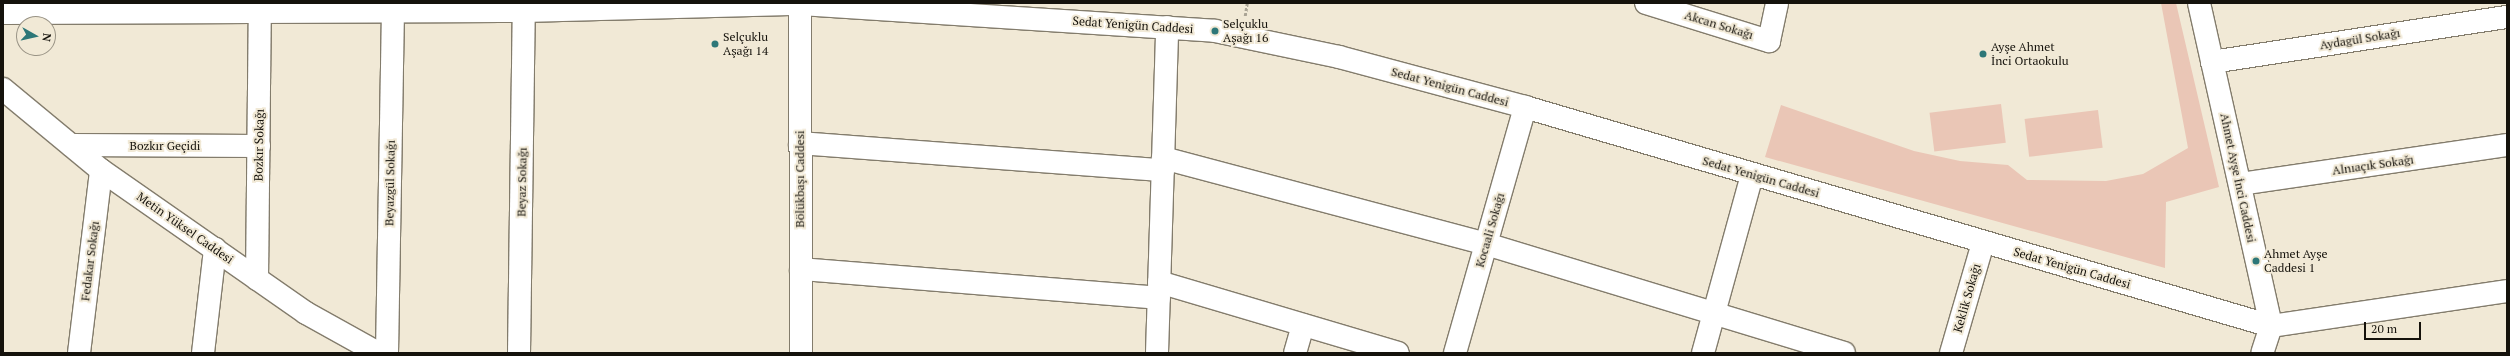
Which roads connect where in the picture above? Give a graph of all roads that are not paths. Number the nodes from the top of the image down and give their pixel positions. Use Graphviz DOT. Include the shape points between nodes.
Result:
graph roads {
  1 [pos="1646,3"];
  2 [pos="1777,3"];
  3 [pos="2199,3"];
  4 [pos="792,4"];
  5 [pos="260,7"];
  6 [pos="537,8"];
  7 [pos="393,12"];
  8 [pos="3,13"];
  9 [pos="2507,17"];
  10 [pos="1167,27"];
  11 [pos="2212,62"];
  12 [pos="3,88"];
  13 [pos="1525,107"];
  14 [pos="800,143"];
  15 [pos="71,145"];
  16 [pos="2507,145"];
  17 [pos="259,146"];
  18 [pos="1163,164"];
  19 [pos="101,170"];
  20 [pos="1752,175"];
  21 [pos="2240,184"];
  22 [pos="1983,242"];
  23 [pos="1486,244"];
  24 [pos="215,250"];
  25 [pos="801,269"];
  26 [pos="257,279"];
  27 [pos="1159,290"];
  28 [pos="2507,291"];
  29 [pos="1713,313"];
  30 [pos="1303,325"];
  31 [pos="2271,326"];
  32 [pos="347,344"];
  33 [pos="79,353"];
  34 [pos="203,353"];
  35 [pos="378,353"];
  36 [pos="387,353"];
  37 [pos="519,353"];
  38 [pos="801,353"];
  39 [pos="1157,353"];
  40 [pos="1295,353"];
  41 [pos="1398,353"];
  42 [pos="1455,353"];
  43 [pos="1702,353"];
  44 [pos="1844,353"];
  45 [pos="1951,353"];
  46 [pos="2262,353"];
  1 -- 2 [label="street, Akcan Sokağı" via="1769,41"];
  3 -- 11 [label="street, Ahmet Ayşe İnci Caddesi"];
  4 -- 6 [label="street, Sedat Yenigün Caddesi"];
  4 -- 10 [label="street, Sedat Yenigün Caddesi"];
  4 -- 14 [label="street, Bölükbaşı Caddesi"];
  5 -- 7 [label="street, Sedat Yenigün Caddesi"];
  5 -- 8 [label="street, Sedat Yenigün Caddesi"];
  5 -- 17 [label="street, Bozkır Sokağı"];
  6 -- 7 [label="street, Sedat Yenigün Caddesi"];
  6 -- 37 [label="street, Beyaz Sokağı"];
  7 -- 36 [label="street, Beyazgül Sokağı"];
  9 -- 11 [label="street, Aydagül Sokağı"];
  10 -- 13 [label="street, Sedat Yenigün Caddesi" via="1215,31 1339,57"];
  10 -- 18 [label="street"];
  11 -- 21 [label="street, Ahmet Ayşe İnci Caddesi"];
  12 -- 15 [label="street, Metin Yüksel Caddesi"];
  13 -- 20 [label="street, Sedat Yenigün Caddesi"];
  13 -- 23 [label="street, Kocaali Sokağı"];
  14 -- 18 [label="street"];
  14 -- 25 [label="street, Bölükbaşı Caddesi"];
  15 -- 17 [label="street, Bozkır Geçidi"];
  15 -- 19 [label="street, Metin Yüksel Caddesi"];
  16 -- 21 [label="street, Alnıaçık Sokağı"];
  17 -- 26 [label="street, Bozkır Sokağı"];
  18 -- 23 [label="street"];
  18 -- 27 [label="street"];
  19 -- 24 [label="street, Metin Yüksel Caddesi"];
  19 -- 33 [label="street, Fedakar Sokağı"];
  20 -- 22 [label="street, Sedat Yenigün Caddesi"];
  20 -- 29 [label="street"];
  21 -- 31 [label="street, Ahmet Ayşe İnci Caddesi"];
  22 -- 31 [label="street, Sedat Yenigün Caddesi"];
  22 -- 45 [label="street, Keklik Sokağı"];
  23 -- 29 [label="street"];
  23 -- 42 [label="street, Kocaali Sokağı"];
  24 -- 26 [label="street, Metin Yüksel Caddesi"];
  24 -- 34 [label="street"];
  25 -- 27 [label="street"];
  25 -- 38 [label="street, Bölükbaşı Caddesi"];
  26 -- 32 [label="street, Metin Yüksel Caddesi"];
  27 -- 30 [label="street"];
  27 -- 39 [label="street"];
  28 -- 31 [label="street"];
  29 -- 43 [label="street"];
  29 -- 44 [label="street"];
  30 -- 40 [label="street"];
  30 -- 41 [label="street"];
  31 -- 46 [label="street"];
  32 -- 35 [label="street, Metin Yüksel Caddesi"];
}
